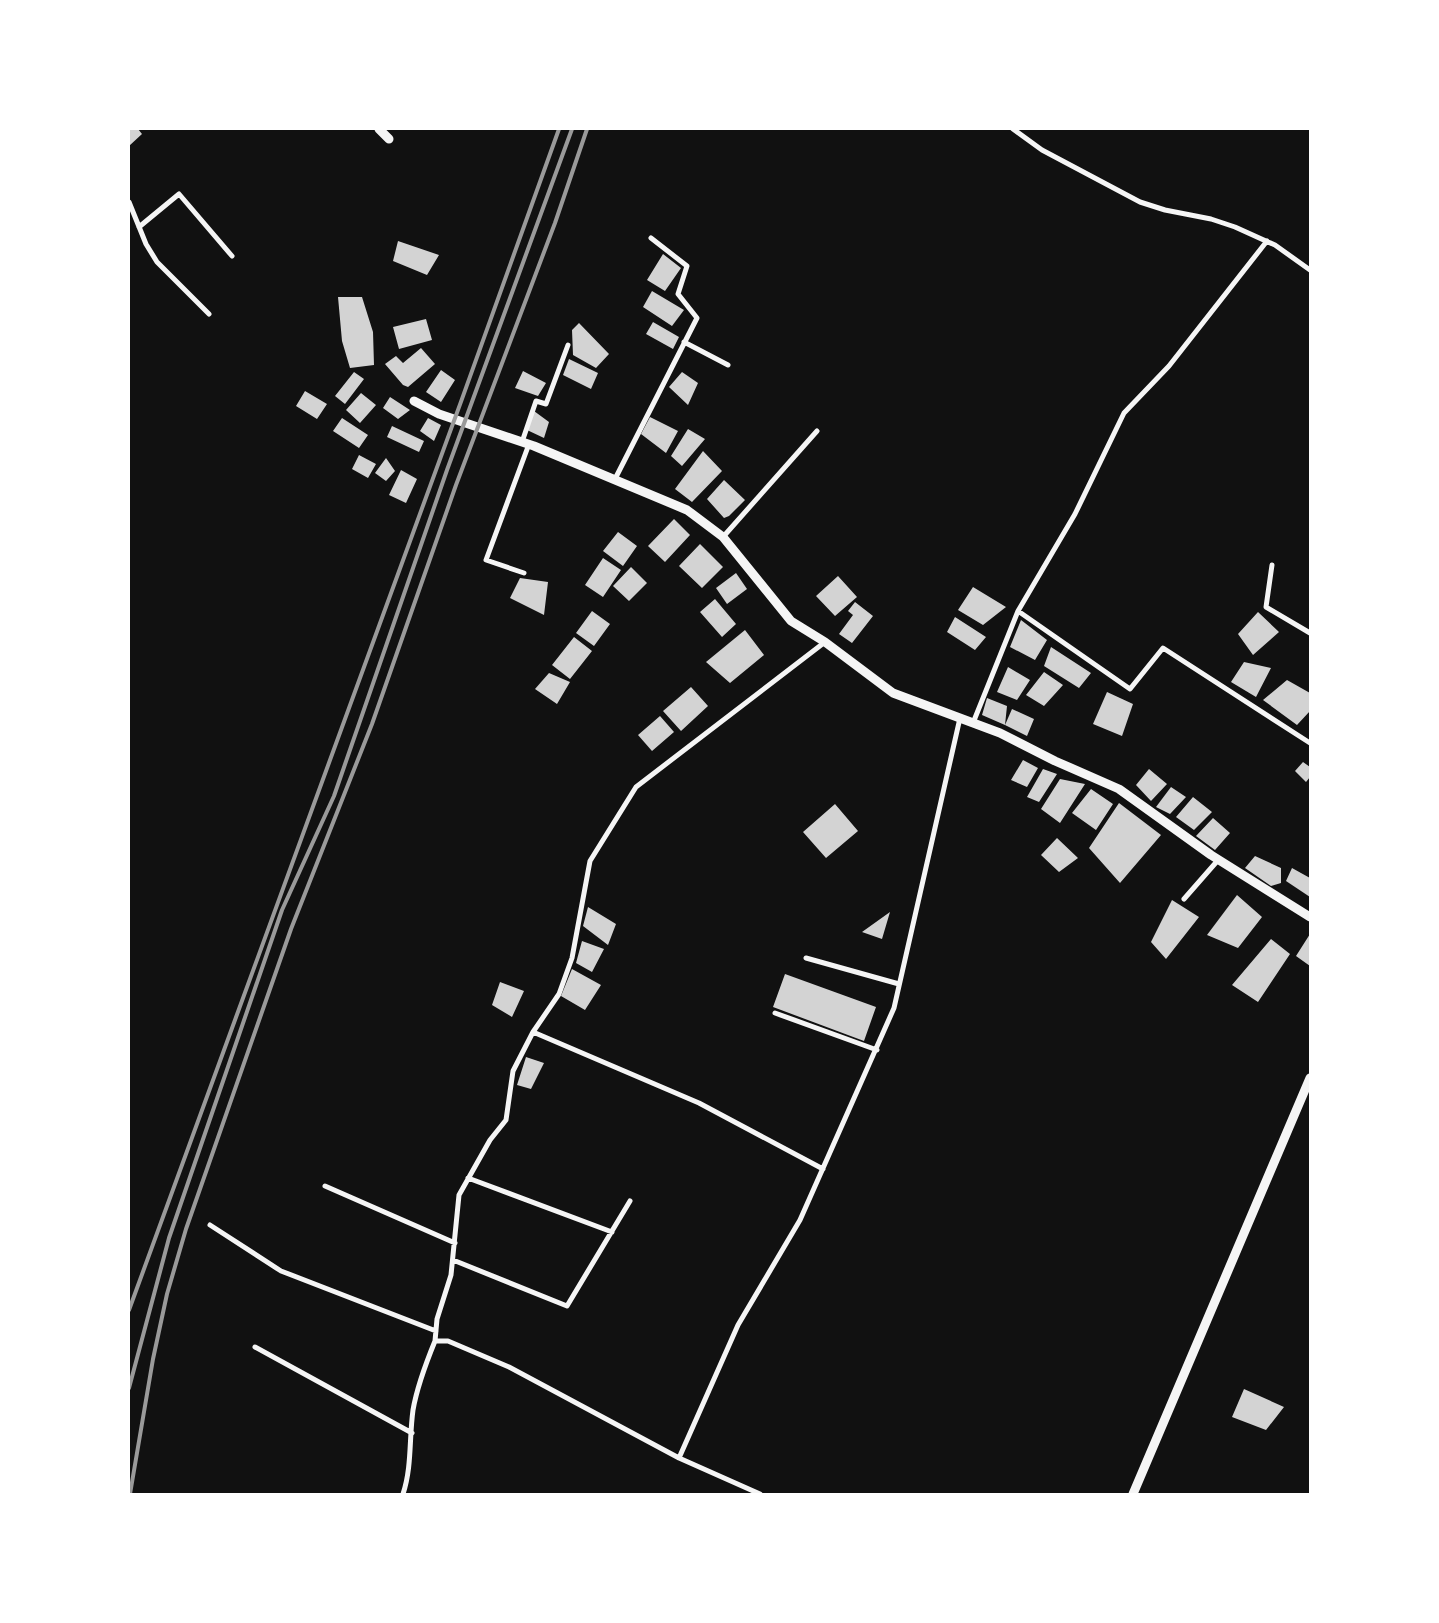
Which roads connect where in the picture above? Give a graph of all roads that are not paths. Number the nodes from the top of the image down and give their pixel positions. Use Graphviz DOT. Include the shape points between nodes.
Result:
graph roads {
  1 [pos="379,129"];
  2 [pos="1013,129"];
  3 [pos="389,139"];
  4 [pos="129,202"];
  5 [pos="139,227"];
  6 [pos="652,238"];
  7 [pos="1267,241"];
  8 [pos="232,256"];
  9 [pos="1310,270"];
  10 [pos="209,314"];
  11 [pos="684,342"];
  12 [pos="568,345"];
  13 [pos="728,365"];
  14 [pos="414,401"];
  15 [pos="817,431"];
  16 [pos="526,443"];
  17 [pos="615,479"];
  18 [pos="723,537"];
  19 [pos="1272,564"];
  20 [pos="524,573"];
  21 [pos="1018,611"];
  22 [pos="1310,633"];
  23 [pos="825,642"];
  24 [pos="960,718"];
  25 [pos="973,723"];
  26 [pos="1310,743"];
  27 [pos="1219,859"];
  28 [pos="1184,899"];
  29 [pos="1310,917"];
  30 [pos="806,958"];
  31 [pos="899,984"];
  32 [pos="775,1013"];
  33 [pos="533,1032"];
  34 [pos="877,1050"];
  35 [pos="1310,1078"];
  36 [pos="823,1169"];
  37 [pos="468,1178"];
  38 [pos="325,1186"];
  39 [pos="630,1201"];
  40 [pos="210,1225"];
  41 [pos="612,1232"];
  42 [pos="455,1243"];
  43 [pos="453,1260"];
  44 [pos="436,1331"];
  45 [pos="435,1341"];
  46 [pos="255,1347"];
  47 [pos="412,1433"];
  48 [pos="679,1458"];
  49 [pos="403,1494"];
  50 [pos="760,1494"];
  51 [pos="1133,1494"];
  1 -- 3 [label="main road"];
  2 -- 7 [label="street" via="1042,150 1140,202 1210,219"];
  4 -- 5 [label="street"];
  5 -- 8 [label="street" via="179,194"];
  5 -- 10 [label="street" via="157,262"];
  6 -- 11 [label="street" via="687,266 678,294 697,318"];
  7 -- 9 [label="street"];
  7 -- 21 [label="street" via="1169,366 1124,413 1075,514"];
  11 -- 13 [label="street"];
  11 -- 17 [label="street"];
  12 -- 16 [label="street" via="546,404 536,400"];
  14 -- 16 [label="main road" via="439,414"];
  15 -- 18 [label="street"];
  16 -- 17 [label="main road"];
  16 -- 20 [label="street" via="486,560"];
  17 -- 18 [label="main road" via="688,510"];
  18 -- 23 [label="main road" via="791,621"];
  19 -- 22 [label="street" via="1266,607"];
  21 -- 25 [label="street"];
  21 -- 26 [label="street" via="1130,689 1163,648"];
  23 -- 24 [label="main road" via="892,693"];
  23 -- 33 [label="street" via="636,787 590,861 572,958 559,994"];
  24 -- 25 [label="main road"];
  24 -- 31 [label="street"];
  25 -- 27 [label="main road" via="1119,789"];
  27 -- 28 [label="street"];
  27 -- 29 [label="main road"];
  30 -- 31 [label="street"];
  31 -- 34 [label="street" via="894,1008"];
  32 -- 34 [label="street"];
  33 -- 36 [label="street" via="699,1103"];
  33 -- 37 [label="street" via="513,1071 506,1120"];
  34 -- 36 [label="street"];
  35 -- 51 [label="main road"];
  36 -- 48 [label="street" via="794,1233 738,1325"];
  37 -- 41 [label="street"];
  37 -- 42 [label="street" via="460,1195"];
  38 -- 42 [label="street"];
  39 -- 41 [label="street"];
  40 -- 44 [label="street" via="280,1271"];
  41 -- 43 [label="street" via="567,1306"];
  42 -- 43 [label="street"];
  43 -- 44 [label="street"];
  44 -- 45 [label="street"];
  45 -- 47 [label="street" via="413,1410"];
  45 -- 48 [label="street" via="448,1341 509,1367"];
  46 -- 47 [label="street"];
  47 -- 49 [label="street"];
  48 -- 50 [label="street"];
}
